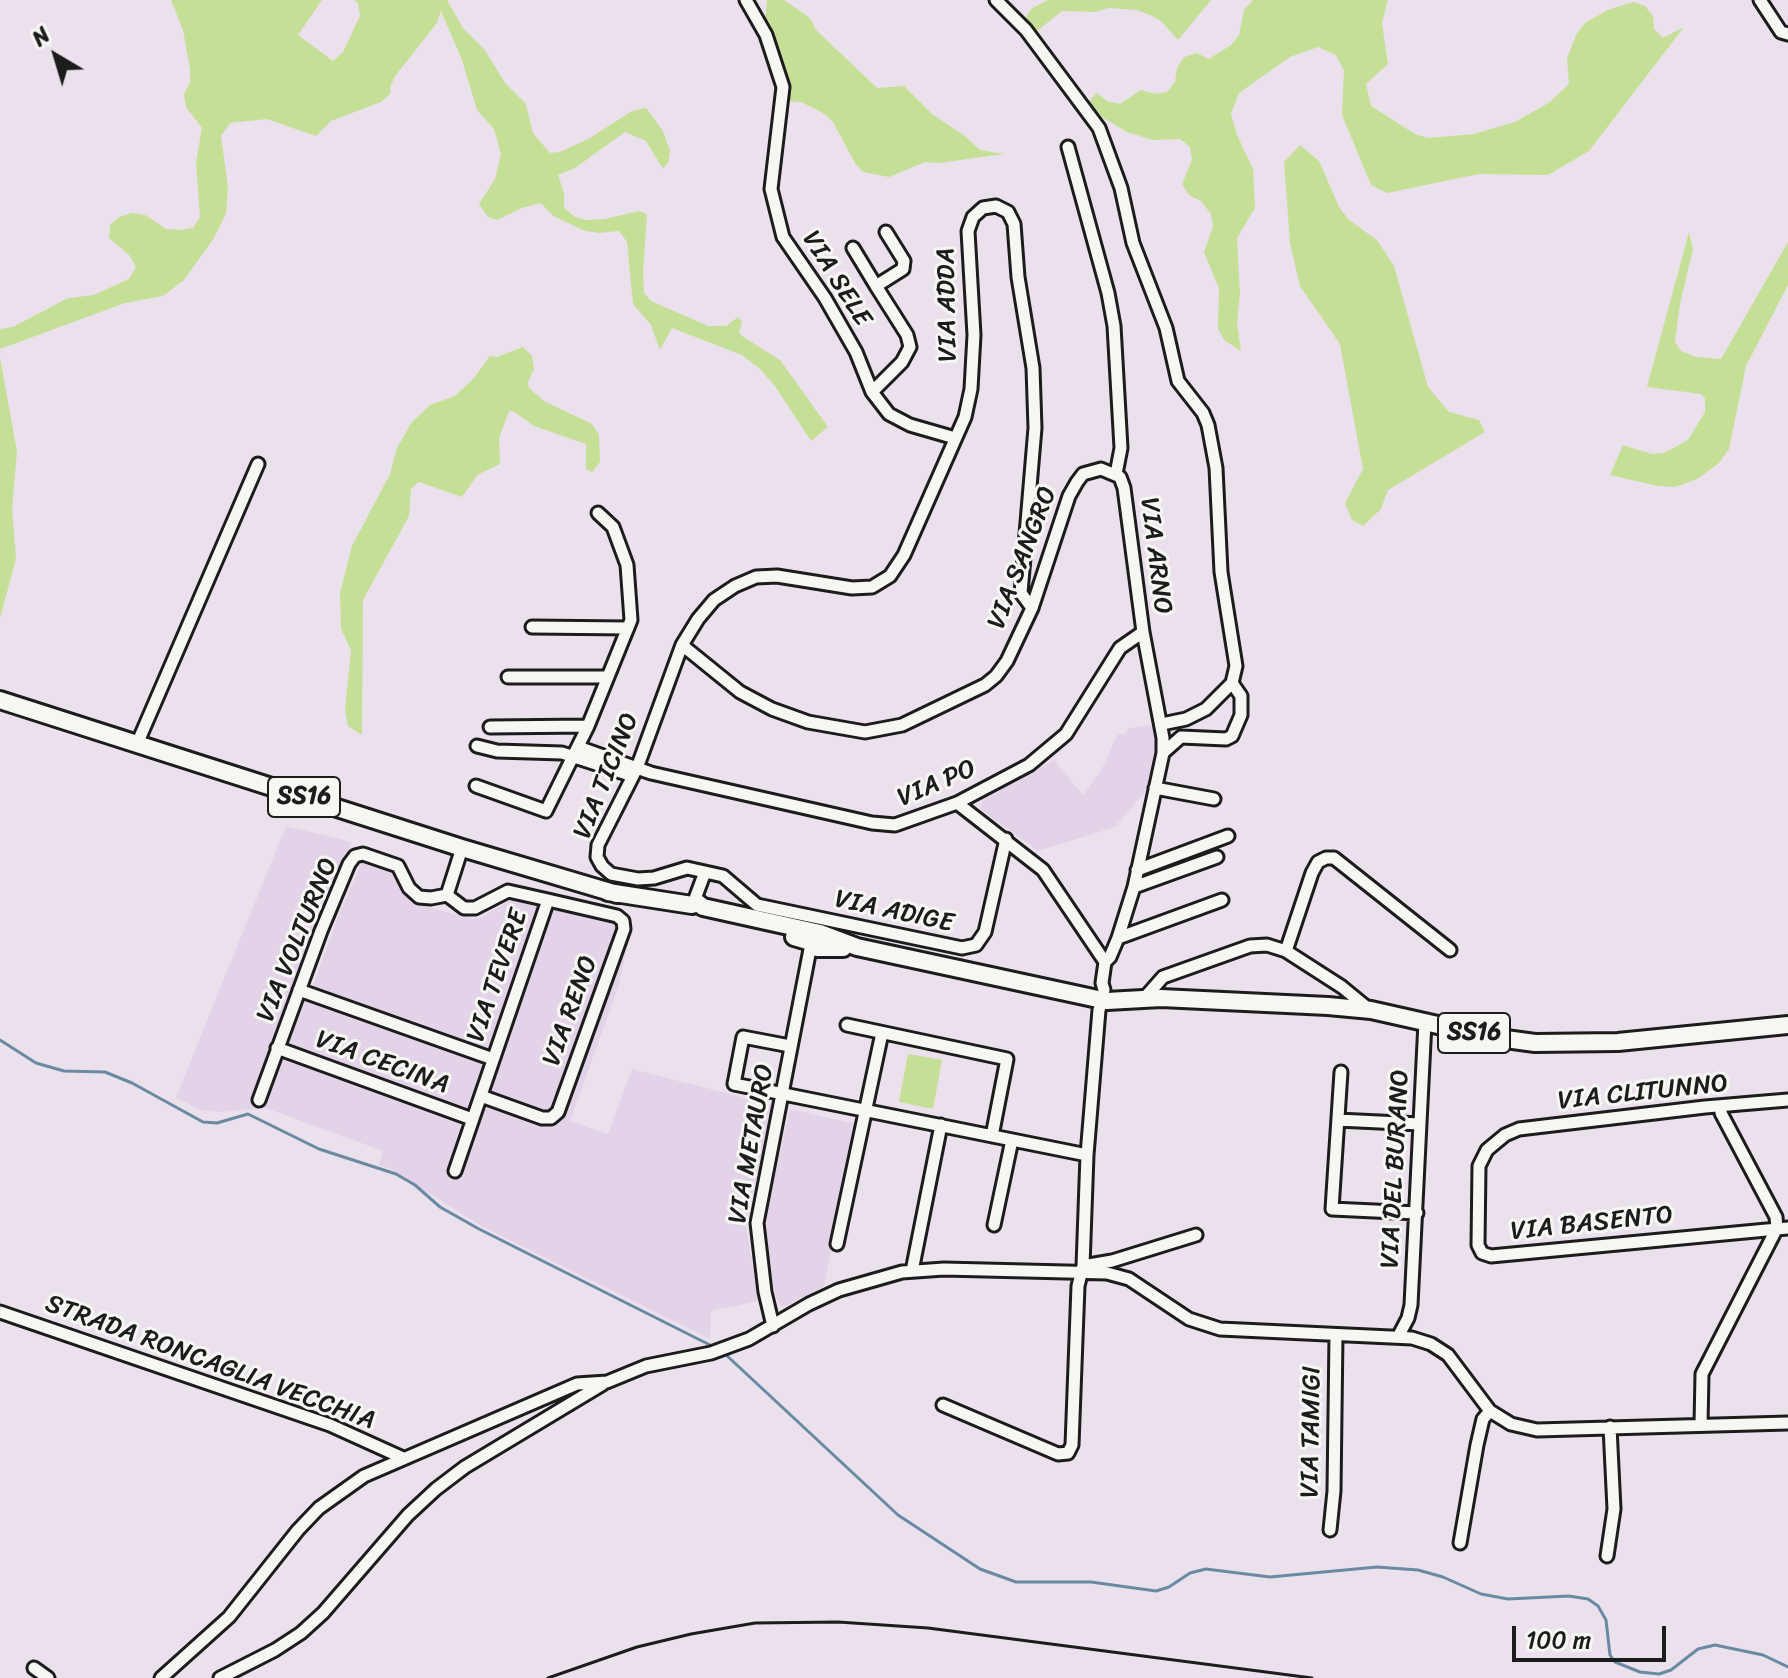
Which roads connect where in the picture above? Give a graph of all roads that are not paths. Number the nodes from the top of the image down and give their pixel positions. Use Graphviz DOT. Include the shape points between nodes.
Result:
graph roads {
  1 [pos="746,0"];
  2 [pos="996,0"];
  3 [pos="1760,0"];
  4 [pos="1788,34"];
  5 [pos="1068,147"];
  6 [pos="886,232"];
  7 [pos="853,248"];
  8 [pos="876,286"];
  9 [pos="872,392"];
  10 [pos="955,438"];
  11 [pos="258,464"];
  12 [pos="1116,474"];
  13 [pos="598,513"];
  14 [pos="1032,608"];
  15 [pos="532,627"];
  16 [pos="628,628"];
  17 [pos="1143,632"];
  18 [pos="682,645"];
  19 [pos="508,677"];
  20 [pos="608,677"];
  21 [pos="1232,683"];
  22 [pos="0,700"];
  23 [pos="1162,724"];
  24 [pos="588,726"];
  25 [pos="490,727"];
  26 [pos="137,744"];
  27 [pos="477,746"];
  28 [pos="576,751"];
  29 [pos="1163,753"];
  30 [pos="635,772"];
  31 [pos="476,786"];
  32 [pos="1155,788"];
  33 [pos="1214,799"];
  34 [pos="957,803"];
  35 [pos="1228,836"];
  36 [pos="1006,839"];
  37 [pos="462,848"];
  38 [pos="1217,857"];
  39 [pos="1137,870"];
  40 [pos="705,872"];
  41 [pos="1134,887"];
  42 [pos="447,895"];
  43 [pos="548,900"];
  44 [pos="1222,900"];
  45 [pos="697,909"];
  46 [pos="1118,938"];
  47 [pos="818,941"];
  48 [pos="1450,950"];
  49 [pos="1286,951"];
  50 [pos="1105,965"];
  51 [pos="299,990"];
  52 [pos="1106,994"];
  53 [pos="1155,996"];
  54 [pos="1371,1010"];
  55 [pos="1425,1022"];
  56 [pos="847,1025"];
  57 [pos="1788,1025"];
  58 [pos="882,1033"];
  59 [pos="790,1046"];
  60 [pos="277,1048"];
  61 [pos="493,1059"];
  62 [pos="1341,1072"];
  63 [pos="784,1094"];
  64 [pos="481,1096"];
  65 [pos="259,1100"];
  66 [pos="1788,1100"];
  67 [pos="1721,1106"];
  68 [pos="865,1110"];
  69 [pos="472,1119"];
  70 [pos="1338,1120"];
  71 [pos="1420,1124"];
  72 [pos="941,1125"];
  73 [pos="1505,1135"];
  74 [pos="992,1136"];
  75 [pos="1012,1140"];
  76 [pos="1087,1155"];
  77 [pos="455,1171"];
  78 [pos="1417,1213"];
  79 [pos="994,1225"];
  80 [pos="1782,1228"];
  81 [pos="1196,1235"];
  82 [pos="837,1244"];
  83 [pos="1081,1269"];
  84 [pos="912,1271"];
  85 [pos="0,1312"];
  86 [pos="1408,1318"];
  87 [pos="773,1326"];
  88 [pos="1336,1335"];
  89 [pos="1398,1337"];
  90 [pos="1412,1338"];
  91 [pos="607,1382"];
  92 [pos="943,1405"];
  93 [pos="1490,1411"];
  94 [pos="1788,1423"];
  95 [pos="1701,1425"];
  96 [pos="1610,1427"];
  97 [pos="403,1458"];
  98 [pos="1330,1530"];
  99 [pos="1460,1543"];
  100 [pos="1607,1556"];
  101 [pos="34,1668"];
  102 [pos="48,1678"];
  103 [pos="161,1678"];
  104 [pos="220,1678"];
  1 -- 9 [label="street, VIA SELE" via="766,35 783,87 771,189 783,237 825,298"];
  2 -- 21 [label="street" via="1026,30 1099,128 1121,188 1133,243 1166,328 1178,381 1208,425 1216,468 1221,572 1236,666"];
  3 -- 4 [label="street" via="1781,32"];
  5 -- 12 [label="street, VIA ARNO" via="1114,326 1121,448"];
  6 -- 8 [label="street" via="904,261 903,269"];
  7 -- 8 [label="street"];
  8 -- 9 [label="street" via="910,347"];
  9 -- 10 [label="street, VIA SELE" via="889,414"];
  10 -- 14 [label="street, VIA ADDA" via="971,389 974,349 968,231 983,208 996,206 1008,212 1014,224 1033,368 1035,428 1021,593"];
  10 -- 18 [label="street, VIA ADDA" via="890,576 872,587 852,588 756,577 714,600"];
  11 -- 26 [label="street"];
  12 -- 14 [label="street, VIA SANGRO" via="1092,470 1077,482"];
  12 -- 17 [label="street, VIA ARNO" via="1123,482"];
  13 -- 16 [label="street" via="613,527 627,565"];
  14 -- 18 [label="street, VIA SANGRO" via="1007,661 985,685 902,725 873,732 808,722 772,709 740,692"];
  15 -- 16 [label="street"];
  16 -- 20 [label="street"];
  17 -- 23 [label="street, VIA ARNO"];
  17 -- 34 [label="street, VIA PO" via="1120,648 1066,734 1029,765"];
  18 -- 30 [label="street, VIA TICINO"];
  19 -- 20 [label="street"];
  20 -- 24 [label="street"];
  21 -- 23 [label="street" via="1206,709"];
  21 -- 29 [label="street" via="1241,696 1241,715 1232,736 1181,737"];
  22 -- 26 [label="main road, SS16"];
  23 -- 29 [label="street, VIA ARNO"];
  24 -- 25 [label="street"];
  24 -- 28 [label="street"];
  26 -- 37 [label="main road, SS16"];
  27 -- 28 [label="street, VIA PO"];
  28 -- 30 [label="street, VIA PO"];
  28 -- 31 [label="street" via="546,811"];
  29 -- 32 [label="street, VIA ARNO"];
  30 -- 34 [label="street, VIA PO" via="872,823 895,825"];
  30 -- 40 [label="street, VIA TICINO" via="598,845 602,866 611,874 638,879 687,868"];
  32 -- 33 [label="street"];
  32 -- 39 [label="street, VIA ARNO"];
  34 -- 36 [label="street"];
  35 -- 39 [label="street"];
  36 -- 40 [label="street, VIA ADIGE" via="985,932 976,945 962,948 757,905 723,876"];
  36 -- 50 [label="street" via="1043,870"];
  37 -- 42 [label="street"];
  37 -- 45 [label="main road, SS16" via="608,892"];
  38 -- 41 [label="street"];
  39 -- 41 [label="street, VIA ARNO"];
  40 -- 45 [label="street"];
  41 -- 46 [label="street, VIA ARNO"];
  42 -- 43 [label="street, VIA TEVERE" via="464,908 508,891"];
  42 -- 51 [label="street, VIA VOLTURNO" via="419,897 398,866 355,856"];
  43 -- 61 [label="street, VIA TEVERE"];
  43 -- 64 [label="street, VIA RENO" via="617,916 624,929 558,1112 542,1118"];
  44 -- 46 [label="street"];
  45 -- 47 [label="main road, SS16"];
  46 -- 50 [label="street, VIA ARNO"];
  47 -- 52 [label="main road, SS16" via="1083,996"];
  47 -- 59 [label="street, VIA METAURO"];
  48 -- 49 [label="street" via="1334,858 1326,858 1312,873"];
  49 -- 53 [label="street" via="1250,946 1163,977"];
  49 -- 54 [label="street"];
  50 -- 52 [label="street"];
  51 -- 60 [label="street, VIA VOLTURNO"];
  51 -- 61 [label="street"];
  52 -- 53 [label="main road, SS16"];
  52 -- 76 [label="street" via="1099,1010"];
  53 -- 54 [label="main road, SS16"];
  54 -- 55 [label="main road, SS16"];
  55 -- 57 [label="main road, SS16" via="1548,1044"];
  55 -- 71 [label="street, VIA DEL BURANO"];
  56 -- 58 [label="street"];
  58 -- 68 [label="street"];
  58 -- 74 [label="street" via="1007,1059"];
  59 -- 63 [label="street, VIA METAURO"];
  59 -- 63 [label="street" via="743,1037 734,1084"];
  60 -- 65 [label="street, VIA VOLTURNO"];
  60 -- 69 [label="street, VIA CECINA"];
  61 -- 64 [label="street, VIA TEVERE"];
  62 -- 70 [label="street"];
  63 -- 68 [label="street"];
  63 -- 87 [label="street, VIA METAURO" via="756,1234"];
  64 -- 69 [label="street, VIA TEVERE"];
  66 -- 67 [label="street, VIA CLITUNNO"];
  67 -- 73 [label="street, VIA CLITUNNO" via="1519,1129"];
  67 -- 80 [label="street"];
  68 -- 72 [label="street"];
  68 -- 82 [label="street"];
  69 -- 77 [label="street, VIA TEVERE"];
  70 -- 71 [label="street"];
  70 -- 78 [label="street" via="1332,1209"];
  71 -- 78 [label="street, VIA DEL BURANO"];
  72 -- 74 [label="street"];
  72 -- 84 [label="street"];
  73 -- 80 [label="street, VIA BASENTO" via="1487,1150 1479,1166 1478,1245 1487,1256"];
  74 -- 75 [label="street"];
  75 -- 76 [label="street"];
  75 -- 79 [label="street"];
  76 -- 83 [label="street"];
  78 -- 86 [label="street, VIA DEL BURANO"];
  80 -- 95 [label="street" via="1702,1374"];
  81 -- 83 [label="street"];
  83 -- 84 [label="street"];
  83 -- 88 [label="street" via="1129,1279 1204,1326"];
  83 -- 92 [label="street" via="1068,1453 1058,1454"];
  84 -- 87 [label="street" via="839,1290"];
  85 -- 97 [label="street, STRADA RONCAGLIA VECCHIA" via="330,1425"];
  86 -- 89 [label="street"];
  86 -- 90 [label="street"];
  87 -- 91 [label="street" via="727,1348 646,1366"];
  88 -- 89 [label="street"];
  88 -- 98 [label="street, VIA TAMIGI"];
  89 -- 90 [label="street"];
  90 -- 93 [label="street" via="1448,1355"];
  91 -- 97 [label="street" via="577,1384"];
  91 -- 104 [label="street" via="436,1489 301,1633"];
  93 -- 96 [label="street" via="1511,1424 1537,1430"];
  93 -- 99 [label="street" via="1477,1445"];
  94 -- 95 [label="street"];
  95 -- 96 [label="street"];
  96 -- 100 [label="street" via="1614,1509"];
  97 -- 103 [label="street" via="364,1476 319,1508 238,1606"];
  101 -- 102 [label="street"];
}
